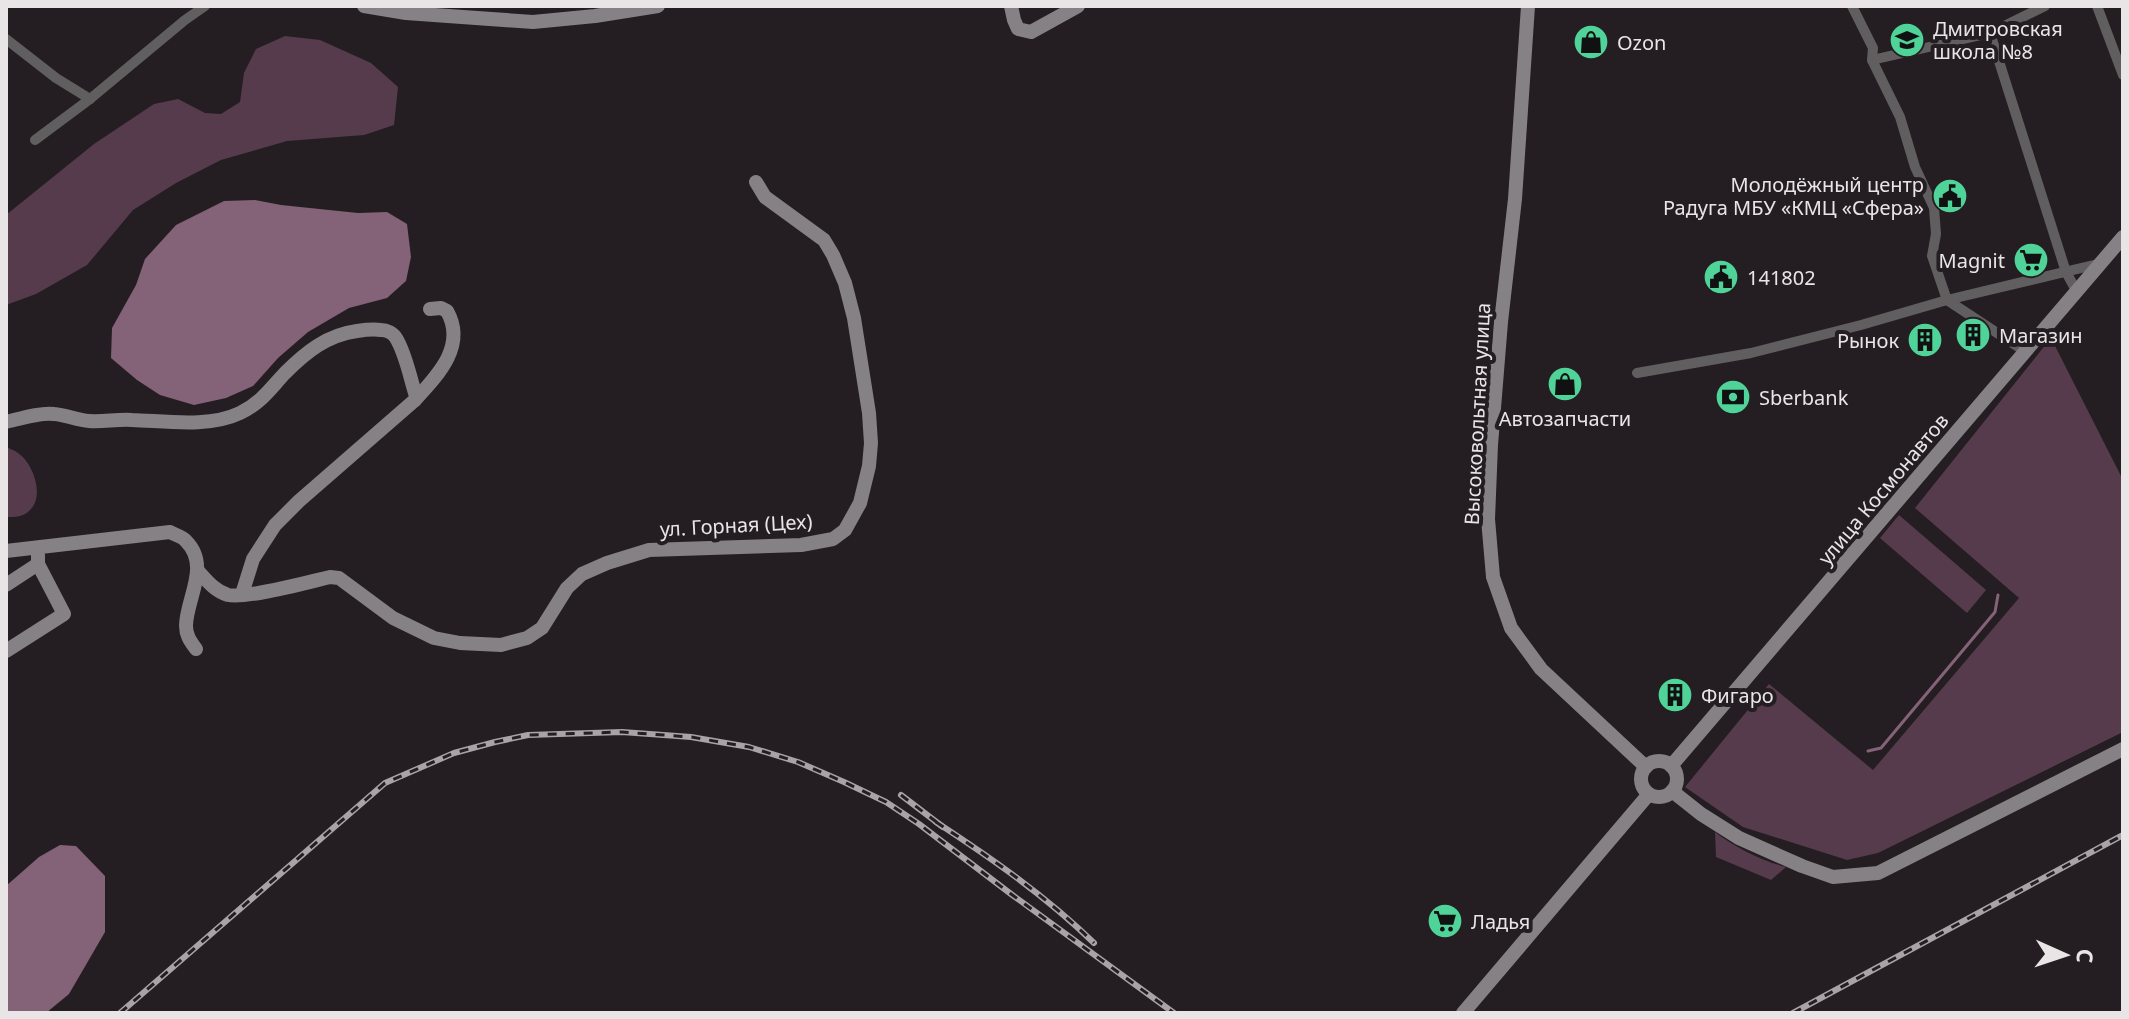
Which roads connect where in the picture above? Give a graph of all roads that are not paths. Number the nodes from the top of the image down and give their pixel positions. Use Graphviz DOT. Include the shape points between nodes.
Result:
graph roads {
  1 [pos="205,6"];
  2 [pos="364,6"];
  3 [pos="658,6"];
  4 [pos="1078,6"];
  5 [pos="1528,6"];
  6 [pos="1852,6"];
  7 [pos="2045,6"];
  8 [pos="2097,6"];
  9 [pos="1012,13"];
  10 [pos="1990,33"];
  11 [pos="6,39"];
  12 [pos="1872,60"];
  13 [pos="2123,75"];
  14 [pos="90,99"];
  15 [pos="35,140"];
  16 [pos="756,182"];
  17 [pos="2123,237"];
  18 [pos="2100,264"];
  19 [pos="2066,272"];
  20 [pos="2077,292"];
  21 [pos="1947,300"];
  22 [pos="430,309"];
  23 [pos="2026,352"];
  24 [pos="1637,373"];
  25 [pos="415,400"];
  26 [pos="6,422"];
  27 [pos="38,547"];
  28 [pos="6,551"];
  29 [pos="38,564"];
  30 [pos="198,571"];
  31 [pos="6,585"];
  32 [pos="242,594"];
  33 [pos="196,649"];
  34 [pos="6,651"];
  35 [pos="2123,749"];
  36 [pos="1671,766"];
  37 [pos="1646,767"];
  38 [pos="1672,791"];
  39 [pos="1649,794"];
  40 [pos="1463,1013"];
  1 -- 14 [label="street"];
  2 -- 3 [label="street" via="533,22"];
  4 -- 9 [label="street" via="1031,32 1018,29"];
  5 -- 37 [label="street, Высоковольтная улица" via="1491,445 1488,519 1493,577 1511,628 1541,669"];
  6 -- 12 [label="street" via="1873,48"];
  7 -- 10 [label="street"];
  8 -- 13 [label="street"];
  10 -- 12 [label="street"];
  10 -- 19 [label="street"];
  11 -- 14 [label="street"];
  12 -- 21 [label="street" via="1934,208 1932,256"];
  14 -- 15 [label="street"];
  16 -- 32 [label="street, ул. Горная (Цех)" via="765,197 824,240 845,283 854,318 871,443 860,503 845,530 833,539 801,545 649,550 607,563 567,588 542,628 501,645 434,638 393,618 339,578"];
  17 -- 18 [label="street, улица Космонавтов"];
  18 -- 19 [label="street"];
  18 -- 20 [label="street, улица Космонавтов"];
  19 -- 20 [label="street"];
  19 -- 21 [label="street"];
  20 -- 23 [label="street, улица Космонавтов"];
  21 -- 23 [label="street"];
  21 -- 24 [label="street" via="1751,353"];
  22 -- 25 [label="street" via="447,311 455,330 453,343 438,376"];
  23 -- 36 [label="street, улица Космонавтов" via="1989,384"];
  25 -- 26 [label="street" via="396,338 378,329 339,334 311,349 256,404 224,418 97,421 44,414"];
  25 -- 32 [label="street" via="275,525 253,559"];
  27 -- 28 [label="street"];
  27 -- 29 [label="street"];
  27 -- 30 [label="street" via="170,532 186,541"];
  29 -- 31 [label="street"];
  29 -- 34 [label="street" via="64,614"];
  30 -- 32 [label="street" via="211,587"];
  30 -- 33 [label="street" via="186,624"];
  35 -- 38 [label="street" via="1878,873 1833,877 1802,866 1739,838"];
  36 -- 37 [label="street" via="1657,761"];
  36 -- 38 [label="street" via="1677,778"];
  37 -- 39 [label="street" via="1641,783"];
  38 -- 39 [label="street" via="1661,797"];
  39 -- 40 [label="street"];
}
